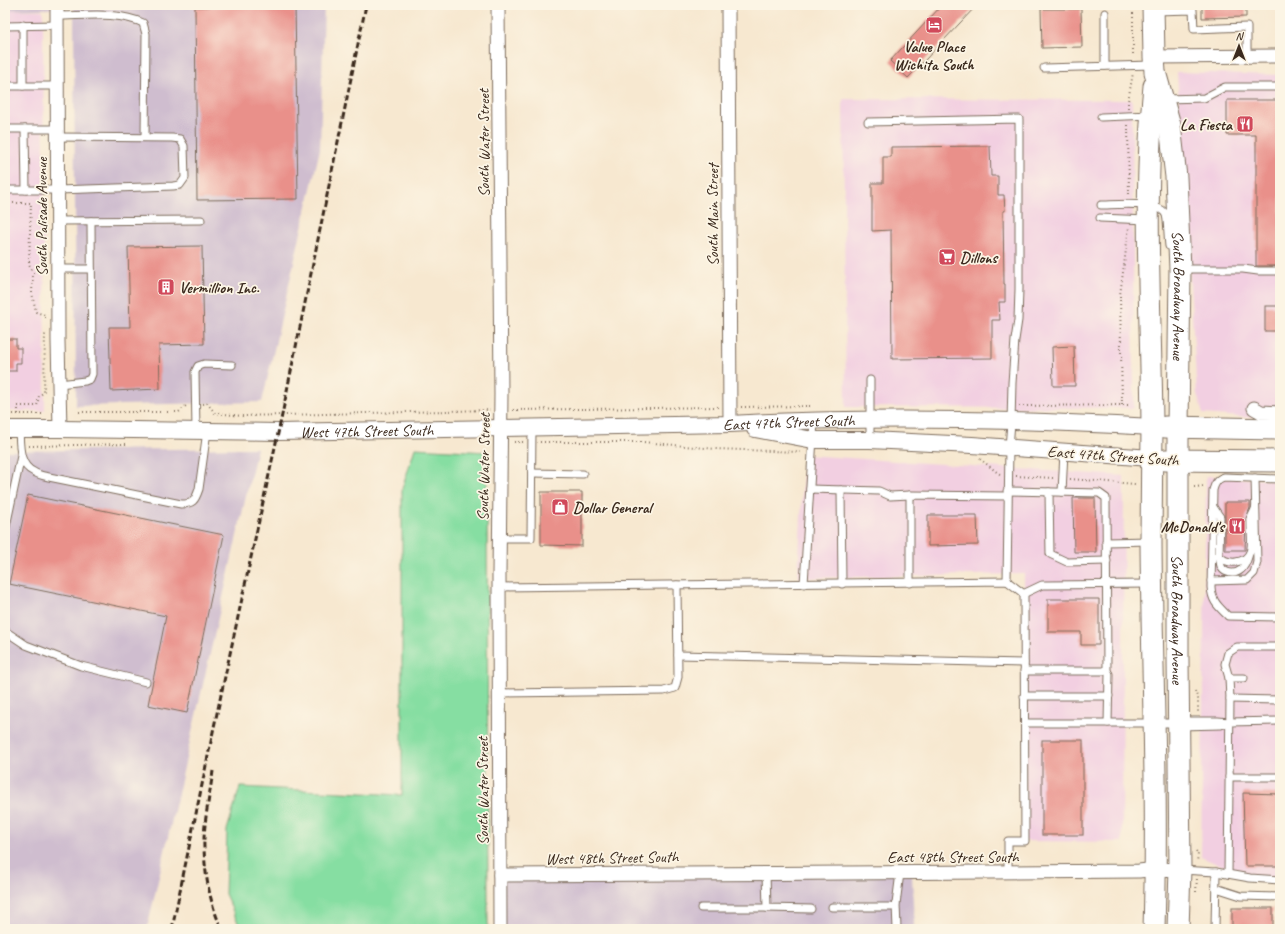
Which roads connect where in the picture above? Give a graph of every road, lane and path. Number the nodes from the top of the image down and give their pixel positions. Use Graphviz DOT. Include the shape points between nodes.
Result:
graph roads {
  1 [pos="498,5"];
  2 [pos="728,5"];
  3 [pos="1153,8"];
  4 [pos="1105,14"];
  5 [pos="57,15"];
  6 [pos="23,25"];
  7 [pos="5,26"];
  8 [pos="1247,56"];
  9 [pos="1280,56"];
  10 [pos="1155,65"];
  11 [pos="1105,66"];
  12 [pos="1044,68"];
  13 [pos="5,86"];
  14 [pos="23,86"];
  15 [pos="57,86"];
  16 [pos="1280,86"];
  17 [pos="1157,107"];
  18 [pos="1101,118"];
  19 [pos="868,122"];
  20 [pos="5,129"];
  21 [pos="25,129"];
  22 [pos="57,133"];
  23 [pos="145,138"];
  24 [pos="1176,177"];
  25 [pos="5,190"];
  26 [pos="26,190"];
  27 [pos="58,190"];
  28 [pos="5,203"];
  29 [pos="1101,205"];
  30 [pos="1159,209"];
  31 [pos="1100,218"];
  32 [pos="201,220"];
  33 [pos="58,221"];
  34 [pos="91,221"];
  35 [pos="1173,259"];
  36 [pos="58,269"];
  37 [pos="91,269"];
  38 [pos="1280,271"];
  39 [pos="45,323"];
  40 [pos="45,331"];
  41 [pos="232,365"];
  42 [pos="870,380"];
  43 [pos="59,384"];
  44 [pos="196,405"];
  45 [pos="1128,405"];
  46 [pos="730,407"];
  47 [pos="1254,408"];
  48 [pos="501,410"];
  49 [pos="79,412"];
  50 [pos="816,413"];
  51 [pos="5,414"];
  52 [pos="43,414"];
  53 [pos="1012,414"];
  54 [pos="1280,414"];
  55 [pos="870,419"];
  56 [pos="14,424"];
  57 [pos="730,424"];
  58 [pos="1152,427"];
  59 [pos="1178,427"];
  60 [pos="60,429"];
  61 [pos="1280,429"];
  62 [pos="202,431"];
  63 [pos="532,435"];
  64 [pos="500,436"];
  65 [pos="870,440"];
  66 [pos="129,444"];
  67 [pos="5,446"];
  68 [pos="20,446"];
  69 [pos="812,446"];
  70 [pos="1009,448"];
  71 [pos="1064,452"];
  72 [pos="21,456"];
  73 [pos="979,458"];
  74 [pos="1151,458"];
  75 [pos="1178,461"];
  76 [pos="1280,461"];
  77 [pos="532,473"];
  78 [pos="583,474"];
  79 [pos="1008,475"];
  80 [pos="1255,478"];
  81 [pos="1063,479"];
  82 [pos="1280,479"];
  83 [pos="1135,484"];
  84 [pos="810,489"];
  85 [pos="841,490"];
  86 [pos="1049,492"];
  87 [pos="1062,492"];
  88 [pos="1007,493"];
  89 [pos="910,495"];
  90 [pos="1213,507"];
  91 [pos="1256,507"];
  92 [pos="5,531"];
  93 [pos="499,538"];
  94 [pos="1151,541"];
  95 [pos="1106,542"];
  96 [pos="1249,555"];
  97 [pos="1219,556"];
  98 [pos="1107,561"];
  99 [pos="1007,581"];
  100 [pos="1211,581"];
  101 [pos="910,583"];
  102 [pos="804,584"];
  103 [pos="842,584"];
  104 [pos="1107,584"];
  105 [pos="1152,584"];
  106 [pos="677,586"];
  107 [pos="499,587"];
  108 [pos="1023,594"];
  109 [pos="1280,617"];
  110 [pos="5,631"];
  111 [pos="1280,647"];
  112 [pos="678,655"];
  113 [pos="1024,667"];
  114 [pos="1107,671"];
  115 [pos="1230,678"];
  116 [pos="1244,678"];
  117 [pos="146,682"];
  118 [pos="499,693"];
  119 [pos="1024,696"];
  120 [pos="1109,696"];
  121 [pos="1230,699"];
  122 [pos="1280,700"];
  123 [pos="1280,721"];
  124 [pos="1230,722"];
  125 [pos="1024,723"];
  126 [pos="1108,723"];
  127 [pos="1155,723"];
  128 [pos="1178,723"];
  129 [pos="1229,777"];
  130 [pos="1280,777"];
  131 [pos="1156,869"];
  132 [pos="1180,870"];
  133 [pos="1216,872"];
  134 [pos="725,873"];
  135 [pos="766,873"];
  136 [pos="900,873"];
  137 [pos="1008,873"];
  138 [pos="1228,874"];
  139 [pos="500,875"];
  140 [pos="1280,880"];
  141 [pos="1216,888"];
  142 [pos="1280,897"];
  143 [pos="896,904"];
  144 [pos="832,907"];
  145 [pos="701,908"];
  146 [pos="768,908"];
  147 [pos="811,909"];
  148 [pos="500,929"];
  149 [pos="897,929"];
  150 [pos="1154,929"];
  151 [pos="1178,929"];
  152 [pos="1215,929"];
  1 -- 48 [label="street, South Water Street"];
  2 -- 46 [label="street, South Main Street"];
  3 -- 8 [label="lane" via="1193,10 1194,29 1247,27"];
  3 -- 10 [label="main road, South Broadway Avenue"];
  4 -- 11 [label="lane"];
  5 -- 6 [label="lane"];
  5 -- 15 [label="street, South Palisade Avenue"];
  5 -- 23 [label="lane" via="119,16 143,23 146,34"];
  6 -- 7 [label="lane"];
  6 -- 14 [label="lane"];
  8 -- 9 [label="street"];
  8 -- 10 [label="street"];
  10 -- 11 [label="lane"];
  10 -- 17 [label="main road, South Broadway Avenue"];
  11 -- 12 [label="lane"];
  13 -- 14 [label="lane"];
  14 -- 15 [label="lane"];
  15 -- 22 [label="street, South Palisade Avenue"];
  16 -- 17 [label="lane" via="1225,87 1204,98"];
  17 -- 18 [label="lane"];
  17 -- 24 [label="main road, South Broadway Avenue" via="1170,125"];
  17 -- 30 [label="main road, South Broadway Avenue"];
  19 -- 53 [label="lane" via="1019,119 1019,289"];
  20 -- 21 [label="lane"];
  21 -- 22 [label="lane"];
  21 -- 26 [label="lane"];
  22 -- 23 [label="lane"];
  22 -- 27 [label="street, South Palisade Avenue"];
  23 -- 27 [label="lane" via="180,139 184,146 185,178 180,185"];
  24 -- 30 [label="lane"];
  24 -- 35 [label="main road, South Broadway Avenue"];
  25 -- 26 [label="lane"];
  26 -- 27 [label="lane"];
  27 -- 33 [label="street, South Palisade Avenue"];
  28 -- 39 [label="path" via="31,203 29,264 33,272 32,293 36,312 45,315"];
  29 -- 30 [label="lane"];
  30 -- 31 [label="lane"];
  30 -- 35 [label="lane" via="1166,215"];
  30 -- 58 [label="main road, South Broadway Avenue"];
  32 -- 34 [label="lane"];
  33 -- 34 [label="lane"];
  33 -- 36 [label="street, South Palisade Avenue"];
  34 -- 37 [label="lane"];
  35 -- 38 [label="lane" via="1258,271"];
  35 -- 59 [label="main road, South Broadway Avenue"];
  36 -- 37 [label="lane"];
  36 -- 43 [label="street, South Palisade Avenue"];
  37 -- 43 [label="lane" via="92,374 90,379 85,381"];
  40 -- 56 [label="path" via="44,392 39,396 37,406 18,406"];
  41 -- 44 [label="lane" via="198,366 195,372"];
  42 -- 55 [label="lane"];
  43 -- 60 [label="street, South Palisade Avenue"];
  44 -- 48 [label="path" via="207,403 215,413 242,416"];
  44 -- 49 [label="path" via="186,406 179,412"];
  44 -- 62 [label="lane"];
  45 -- 53 [label="path"];
  46 -- 48 [label="path"];
  46 -- 50 [label="path"];
  46 -- 57 [label="street, South Main Street"];
  47 -- 54 [label="street" via="1261,412"];
  48 -- 64 [label="street, South Water Street"];
  50 -- 55 [label="street, East 47th Street South"];
  50 -- 57 [label="street, East 47th Street South"];
  50 -- 69 [label="lane"];
  51 -- 56 [label="path"];
  52 -- 56 [label="path"];
  53 -- 55 [label="street, East 47th Street South"];
  53 -- 58 [label="street, East 47th Street South" via="1040,421"];
  53 -- 70 [label="lane"];
  55 -- 65 [label="lane"];
  56 -- 60 [label="street, West 47th Street South"];
  56 -- 68 [label="lane"];
  57 -- 63 [label="street, West 47th Street South"];
  57 -- 69 [label="street, East 47th Street South"];
  58 -- 59 [label="main road, East 47th Street South"];
  58 -- 74 [label="main road, South Broadway Avenue"];
  59 -- 61 [label="main road, East 47th Street South"];
  59 -- 75 [label="main road, South Broadway Avenue"];
  60 -- 62 [label="street, West 47th Street South"];
  62 -- 64 [label="street, West 47th Street South"];
  62 -- 72 [label="lane" via="199,489 196,498 190,504 49,477 33,472 24,465"];
  63 -- 64 [label="street, West 47th Street South"];
  63 -- 64 [label="path"];
  63 -- 69 [label="path" via="716,449"];
  63 -- 77 [label="lane"];
  64 -- 93 [label="street, South Water Street"];
  65 -- 69 [label="street, East 47th Street South"];
  65 -- 70 [label="street, East 47th Street South"];
  66 -- 68 [label="path"];
  67 -- 68 [label="path"];
  68 -- 72 [label="lane"];
  69 -- 84 [label="lane"];
  70 -- 71 [label="street, East 47th Street South"];
  70 -- 79 [label="lane"];
  71 -- 74 [label="street, East 47th Street South"];
  71 -- 81 [label="lane"];
  72 -- 92 [label="lane"];
  73 -- 79 [label="path" via="998,474"];
  74 -- 75 [label="main road, East 47th Street South"];
  74 -- 94 [label="main road, South Broadway Avenue"];
  75 -- 76 [label="main road, East 47th Street South"];
  75 -- 128 [label="main road, South Broadway Avenue"];
  77 -- 78 [label="lane"];
  77 -- 93 [label="lane" via="531,538"];
  79 -- 81 [label="path"];
  79 -- 88 [label="lane"];
  80 -- 82 [label="lane"];
  80 -- 90 [label="lane" via="1219,478 1213,490"];
  80 -- 91 [label="lane"];
  81 -- 83 [label="path"];
  81 -- 87 [label="lane"];
  84 -- 85 [label="lane"];
  84 -- 102 [label="lane"];
  85 -- 89 [label="lane" via="879,491 890,496"];
  85 -- 103 [label="lane"];
  86 -- 87 [label="lane"];
  86 -- 88 [label="lane"];
  86 -- 98 [label="lane" via="1050,554 1067,562"];
  87 -- 95 [label="lane" via="1099,492 1106,498"];
  88 -- 89 [label="lane"];
  88 -- 99 [label="lane"];
  89 -- 101 [label="lane"];
  90 -- 97 [label="lane" via="1220,517"];
  90 -- 100 [label="lane"];
  91 -- 96 [label="lane" via="1251,517 1252,541"];
  91 -- 100 [label="lane" via="1257,562 1254,573 1247,580"];
  93 -- 107 [label="street, South Water Street"];
  94 -- 95 [label="lane"];
  94 -- 105 [label="main road, South Broadway Avenue"];
  95 -- 98 [label="lane"];
  96 -- 97 [label="lane" via="1243,561 1233,562 1224,561"];
  96 -- 97 [label="lane" via="1246,564 1235,574 1225,572"];
  98 -- 104 [label="lane"];
  99 -- 101 [label="lane"];
  99 -- 108 [label="lane"];
  100 -- 109 [label="lane" via="1214,602 1228,616"];
  101 -- 103 [label="lane"];
  102 -- 103 [label="lane"];
  102 -- 106 [label="lane"];
  104 -- 105 [label="lane"];
  104 -- 108 [label="lane" via="1048,585"];
  104 -- 114 [label="lane"];
  105 -- 127 [label="main road, South Broadway Avenue"];
  106 -- 107 [label="lane"];
  106 -- 112 [label="lane"];
  107 -- 118 [label="street, South Water Street"];
  108 -- 113 [label="lane"];
  110 -- 117 [label="lane" via="26,645 82,666"];
  111 -- 115 [label="lane" via="1237,647 1228,653 1225,664"];
  112 -- 113 [label="lane"];
  112 -- 118 [label="lane" via="675,688 664,692"];
  113 -- 114 [label="lane"];
  113 -- 119 [label="lane"];
  114 -- 120 [label="lane"];
  115 -- 116 [label="lane"];
  115 -- 121 [label="lane"];
  118 -- 139 [label="street, South Water Street"];
  119 -- 120 [label="lane"];
  119 -- 125 [label="lane"];
  120 -- 126 [label="lane"];
  121 -- 122 [label="lane"];
  121 -- 124 [label="lane"];
  123 -- 124 [label="lane"];
  124 -- 128 [label="lane" via="1221,725"];
  124 -- 129 [label="lane"];
  125 -- 126 [label="lane"];
  125 -- 137 [label="lane" via="1025,841 1008,841"];
  126 -- 127 [label="lane"];
  127 -- 128 [label="lane"];
  127 -- 131 [label="main road, South Broadway Avenue"];
  128 -- 132 [label="main road, South Broadway Avenue"];
  129 -- 130 [label="lane"];
  129 -- 138 [label="lane"];
  131 -- 132 [label="street, East 48th Street South"];
  131 -- 137 [label="street, East 48th Street South"];
  131 -- 150 [label="main road, South Broadway Avenue"];
  132 -- 133 [label="lane"];
  132 -- 151 [label="main road, South Broadway Avenue"];
  133 -- 138 [label="lane"];
  133 -- 141 [label="lane"];
  134 -- 135 [label="street, East 48th Street South"];
  134 -- 139 [label="street, West 48th Street South"];
  135 -- 136 [label="street, East 48th Street South"];
  135 -- 146 [label="lane"];
  136 -- 137 [label="street, East 48th Street South"];
  136 -- 143 [label="lane"];
  138 -- 140 [label="lane"];
  139 -- 148 [label="street, South Water Street"];
  141 -- 142 [label="lane" via="1241,896"];
  141 -- 152 [label="lane"];
  143 -- 144 [label="lane" via="892,907"];
  143 -- 149 [label="lane"];
  145 -- 146 [label="lane"];
  146 -- 147 [label="lane"];
}
